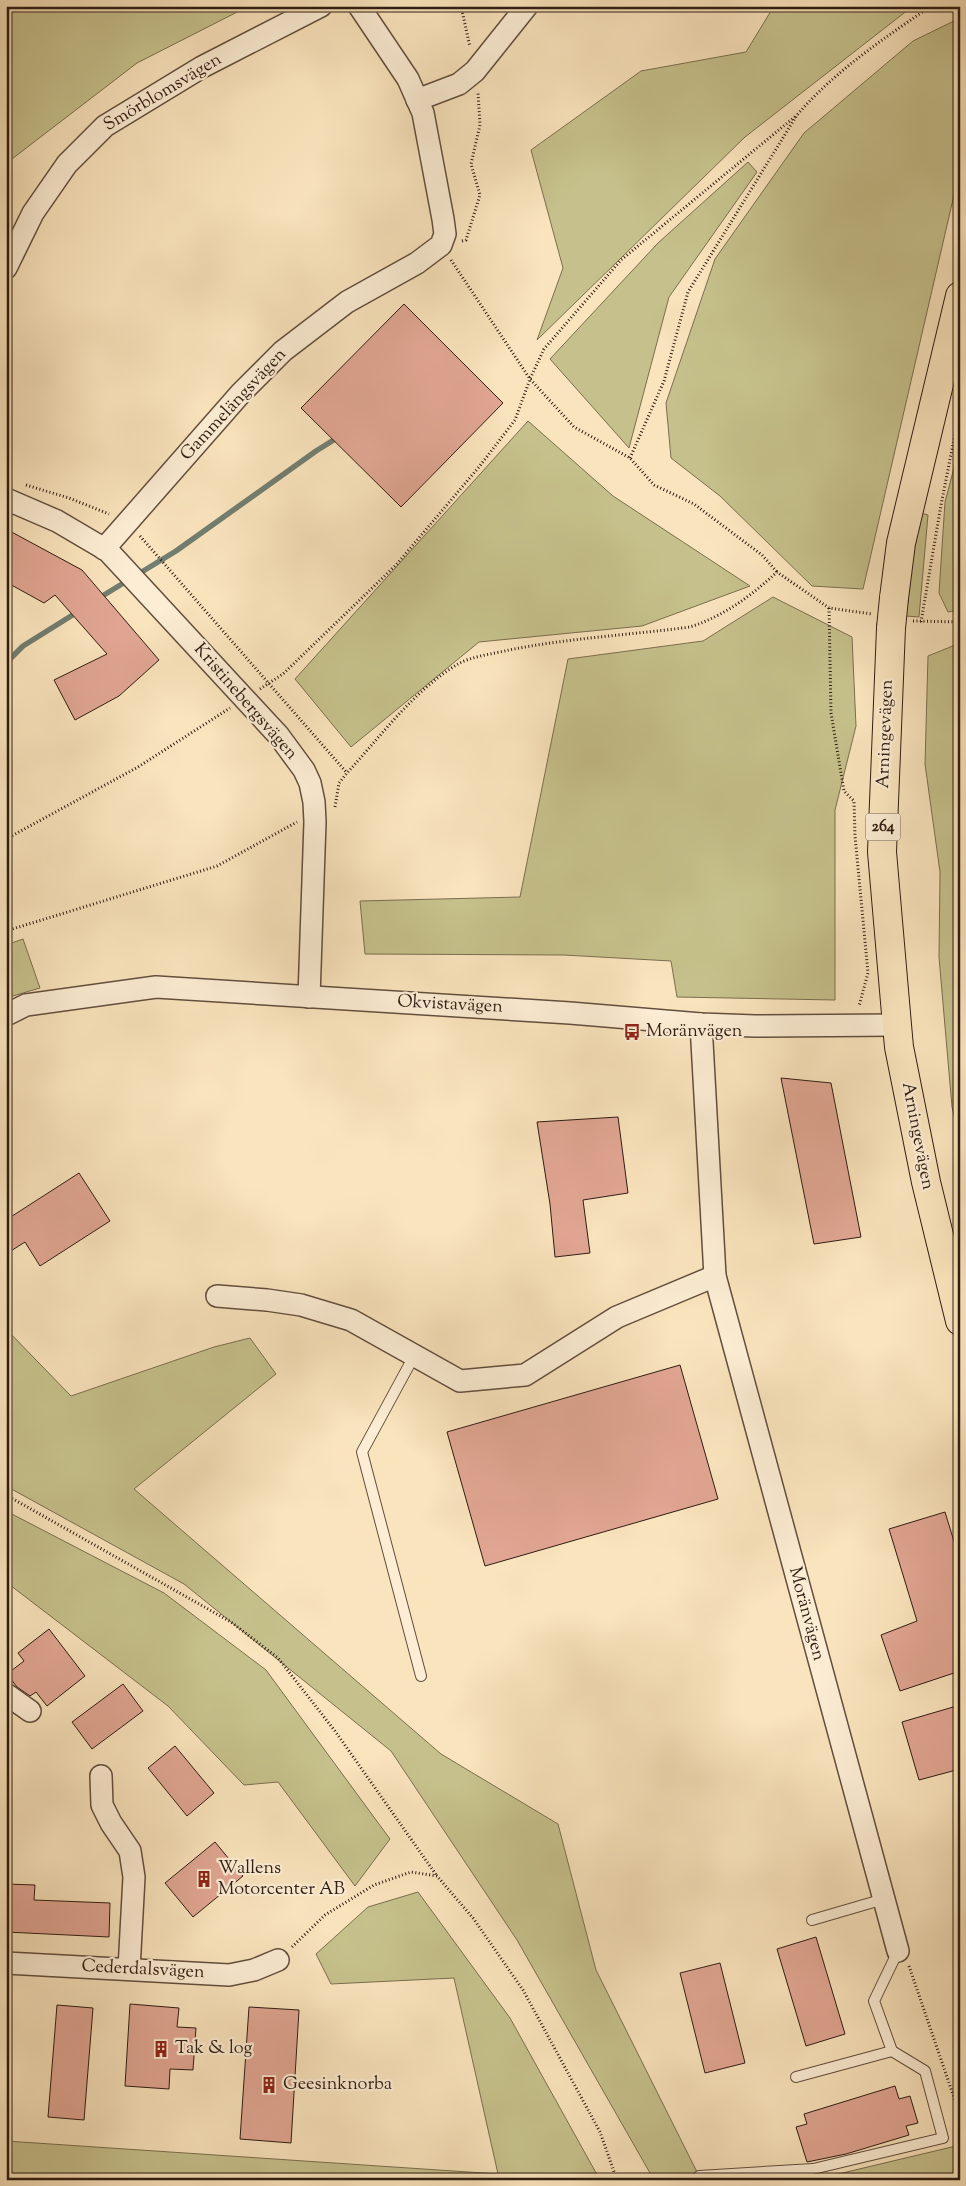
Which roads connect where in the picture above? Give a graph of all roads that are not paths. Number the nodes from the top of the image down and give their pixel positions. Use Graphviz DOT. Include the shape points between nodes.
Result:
graph roads {
  1 [pos="321,6"];
  2 [pos="359,6"];
  3 [pos="527,6"];
  4 [pos="417,100"];
  5 [pos="6,268"];
  6 [pos="960,296"];
  7 [pos="6,499"];
  8 [pos="104,548"];
  9 [pos="309,997"];
  10 [pos="6,1015"];
  11 [pos="701,1024"];
  12 [pos="897,1025"];
  13 [pos="715,1276"];
  14 [pos="217,1296"];
  15 [pos="960,1321"];
  16 [pos="414,1356"];
  17 [pos="421,1676"];
  18 [pos="6,1694"];
  19 [pos="30,1711"];
  20 [pos="101,1776"];
  21 [pos="884,1899"];
  22 [pos="812,1920"];
  23 [pos="898,1951"];
  24 [pos="278,1960"];
  25 [pos="6,1963"];
  26 [pos="129,1969"];
  27 [pos="892,2051"];
  28 [pos="796,2077"];
  29 [pos="699,2176"];
  1 -- 5 [label="street, Smörblomsvägen" via="202,67 105,126 67,164 33,213"];
  2 -- 4 [label="street" via="408,80"];
  3 -- 4 [label="street" via="475,71 459,84"];
  4 -- 8 [label="street, Gammelängsvägen" via="423,113 443,219 445,234 441,245 347,302 283,351 241,393"];
  6 -- 12 [label="main road, Arningevägen / 264" via="903,533 892,615 882,852"];
  7 -- 8 [label="street, Kristinebergsvägen" via="57,521"];
  8 -- 9 [label="street, Kristinebergsvägen" via="279,736 310,783 315,822"];
  9 -- 10 [label="street, Okvistavägen" via="156,987 26,1005"];
  9 -- 11 [label="street, Okvistavägen"];
  11 -- 12 [label="street, Okvistavägen"];
  11 -- 13 [label="street, Moränvägen"];
  12 -- 15 [label="main road, Arningevägen / 264" via="926,1182"];
  13 -- 16 [label="street" via="617,1318 525,1375 460,1381"];
  13 -- 21 [label="street, Moränvägen"];
  14 -- 16 [label="street" via="302,1305 351,1320"];
  16 -- 17 [label="lane" via="362,1452"];
  18 -- 19 [label="street"];
  20 -- 26 [label="street" via="102,1805 130,1850 134,1877"];
  21 -- 22 [label="lane"];
  21 -- 23 [label="street, Moränvägen"];
  23 -- 27 [label="lane" via="874,2001"];
  24 -- 26 [label="street, Cederdalsvägen" via="254,1970 228,1975"];
  25 -- 26 [label="street, Cederdalsvägen"];
  27 -- 28 [label="lane"];
  27 -- 29 [label="lane" via="925,2071 943,2138 814,2169"];
}
